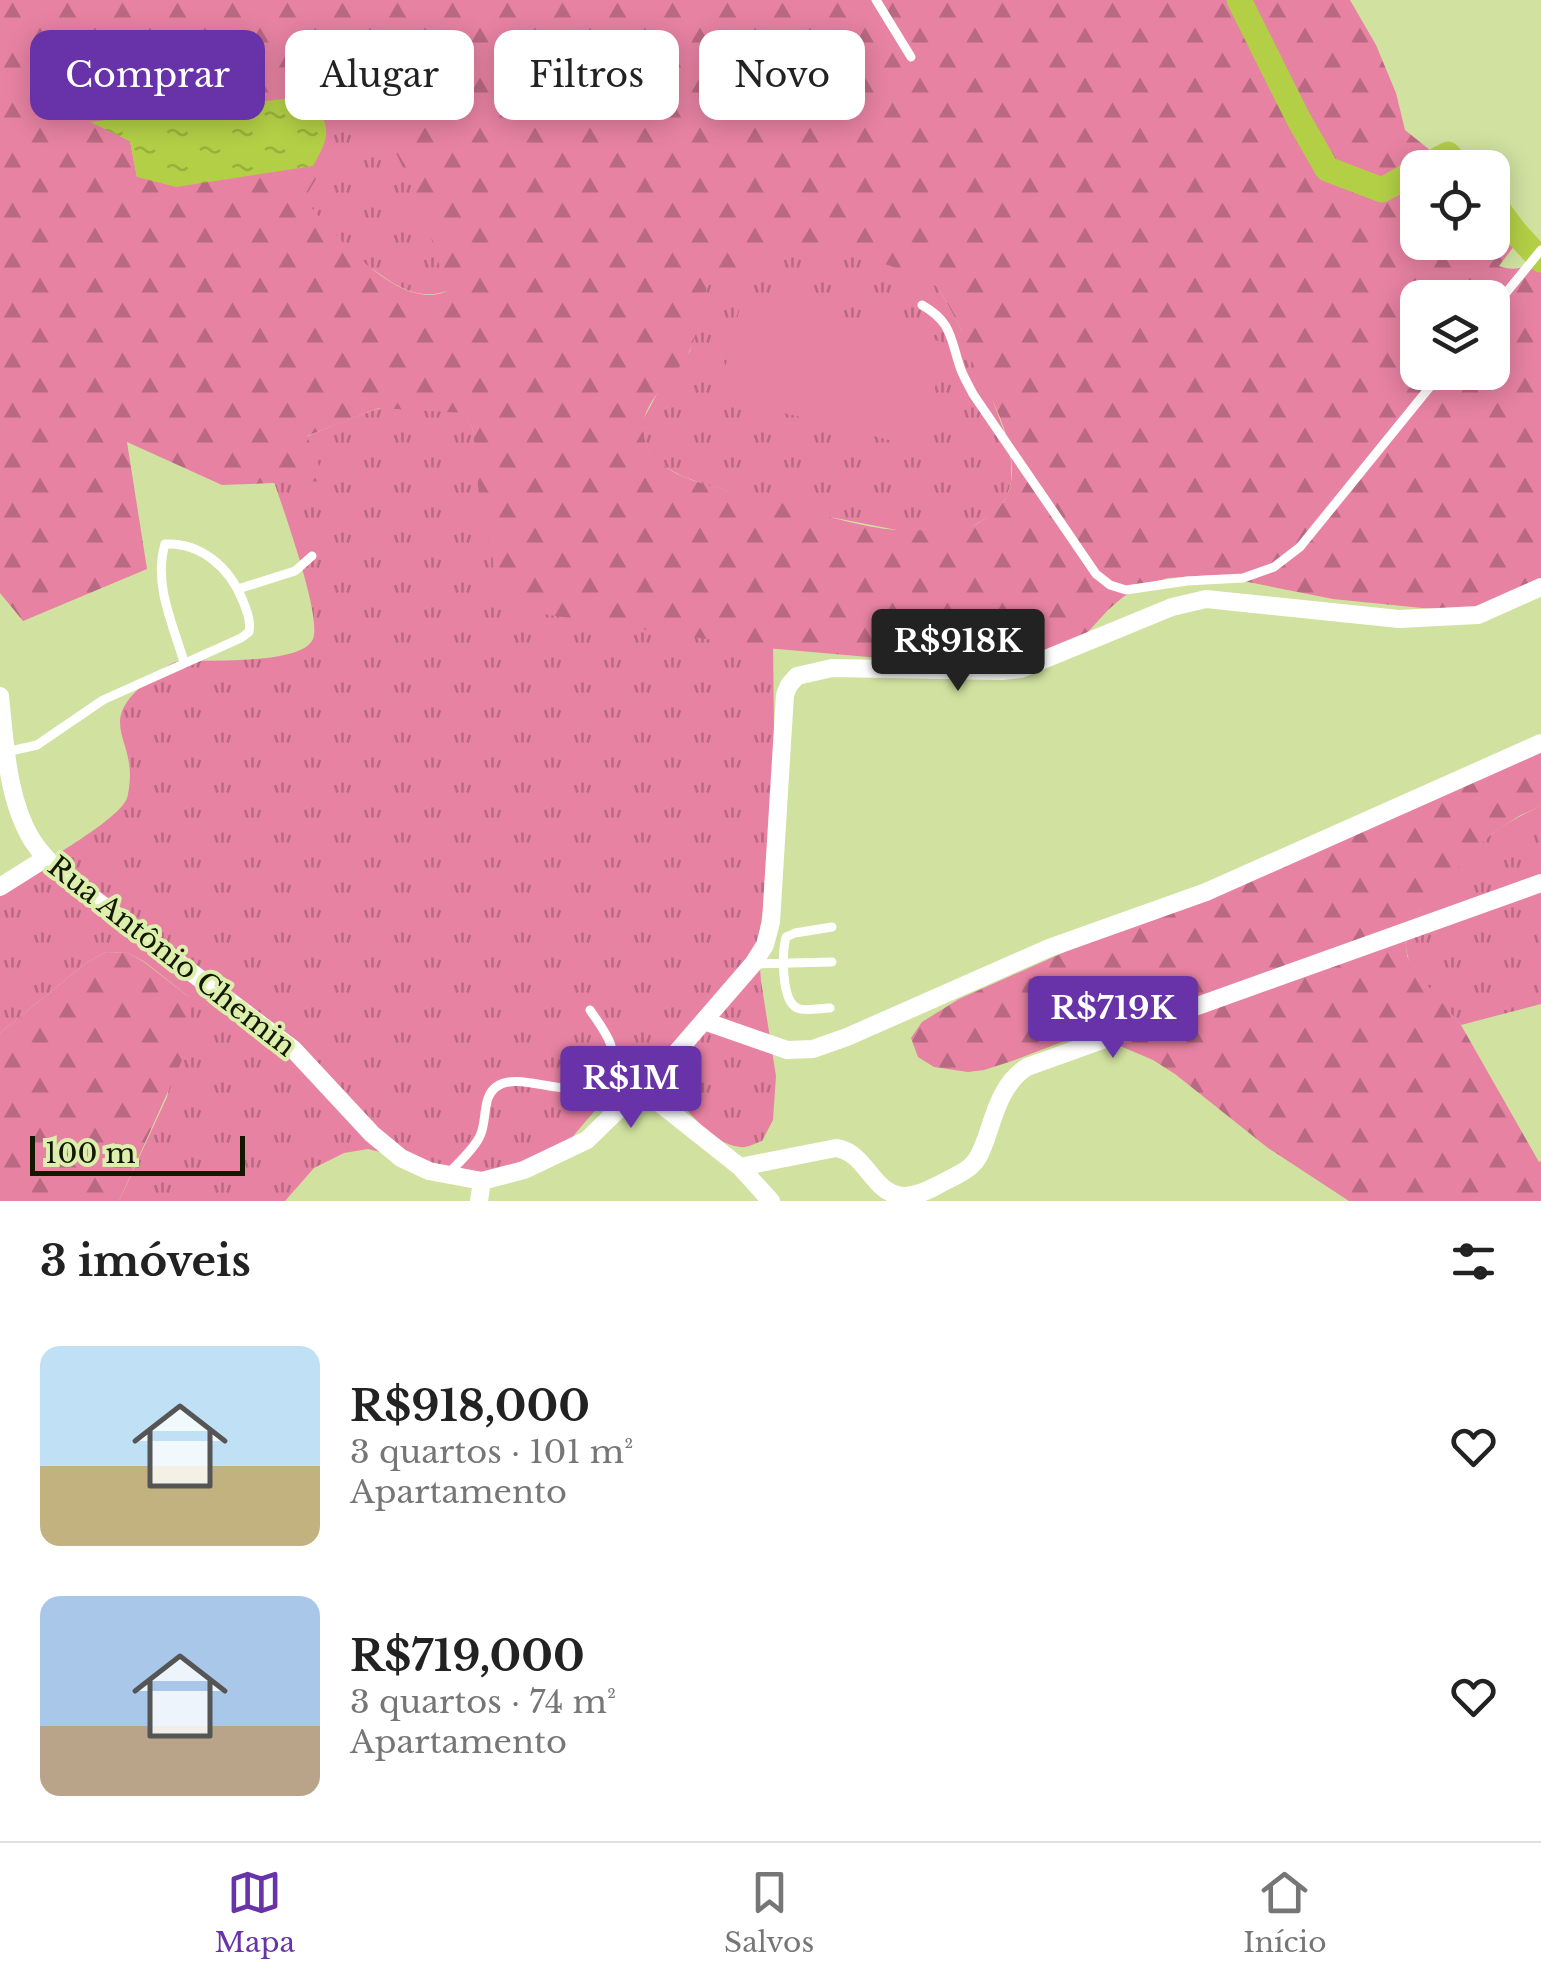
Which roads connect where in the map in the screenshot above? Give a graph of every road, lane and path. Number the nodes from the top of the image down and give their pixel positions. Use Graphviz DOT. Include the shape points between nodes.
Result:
graph roads {
  1 [pos="876,0"];
  2 [pos="911,57"];
  3 [pos="1541,250"];
  4 [pos="1510,288"];
  5 [pos="922,305"];
  6 [pos="1427,390"];
  7 [pos="312,556"];
  8 [pos="238,588"];
  9 [pos="1541,588"];
  10 [pos="184,662"];
  11 [pos="0,696"];
  12 [pos="1541,743"];
  13 [pos="3,752"];
  14 [pos="46,858"];
  15 [pos="1541,883"];
  16 [pos="0,887"];
  17 [pos="832,927"];
  18 [pos="832,962"];
  19 [pos="783,963"];
  20 [pos="754,964"];
  21 [pos="830,1008"];
  22 [pos="590,1010"];
  23 [pos="704,1021"];
  24 [pos="638,1097"];
  25 [pos="740,1166"];
  26 [pos="448,1174"];
  27 [pos="482,1181"];
  28 [pos="479,1201"];
  29 [pos="770,1201"];
  1 -- 2 [label="lane"];
  3 -- 4 [label="lane"];
  5 -- 6 [label="lane" via="948,327 973,394 1096,574 1126,590 1242,578 1274,567 1300,547"];
  7 -- 8 [label="lane" via="295,570"];
  8 -- 10 [label="lane" via="249,632"];
  8 -- 10 [label="lane" via="214,559 165,544 161,587"];
  9 -- 20 [label="street" via="1478,615 1398,619 1206,599 1021,668 832,668 798,676 785,695 771,922"];
  10 -- 13 [label="lane" via="103,700 37,745"];
  11 -- 13 [label="street, Rua Antônio Chemin"];
  12 -- 23 [label="street" via="1206,892 1050,948 812,1050 787,1050"];
  13 -- 14 [label="street, Rua Antônio Chemin" via="18,808"];
  14 -- 16 [label="street"];
  14 -- 26 [label="street, Rua Antônio Chemin" via="293,1049 401,1158"];
  15 -- 25 [label="street" via="1027,1067 1006,1086 980,1156 926,1192 894,1195 847,1150 836,1148"];
  17 -- 19 [label="lane" via="786,938"];
  18 -- 19 [label="lane"];
  19 -- 20 [label="lane"];
  19 -- 21 [label="lane" via="790,1002 806,1010"];
  20 -- 23 [label="street, Rua Antônio Chemin"];
  22 -- 26 [label="lane" via="614,1053 605,1076 576,1090 500,1083 489,1093 480,1137"];
  23 -- 24 [label="street, Rua Antônio Chemin"];
  24 -- 25 [label="street" via="653,1098"];
  24 -- 27 [label="street, Rua Antônio Chemin" via="587,1140 524,1170"];
  25 -- 29 [label="street"];
  26 -- 27 [label="street, Rua Antônio Chemin"];
  27 -- 28 [label="street"];
}
